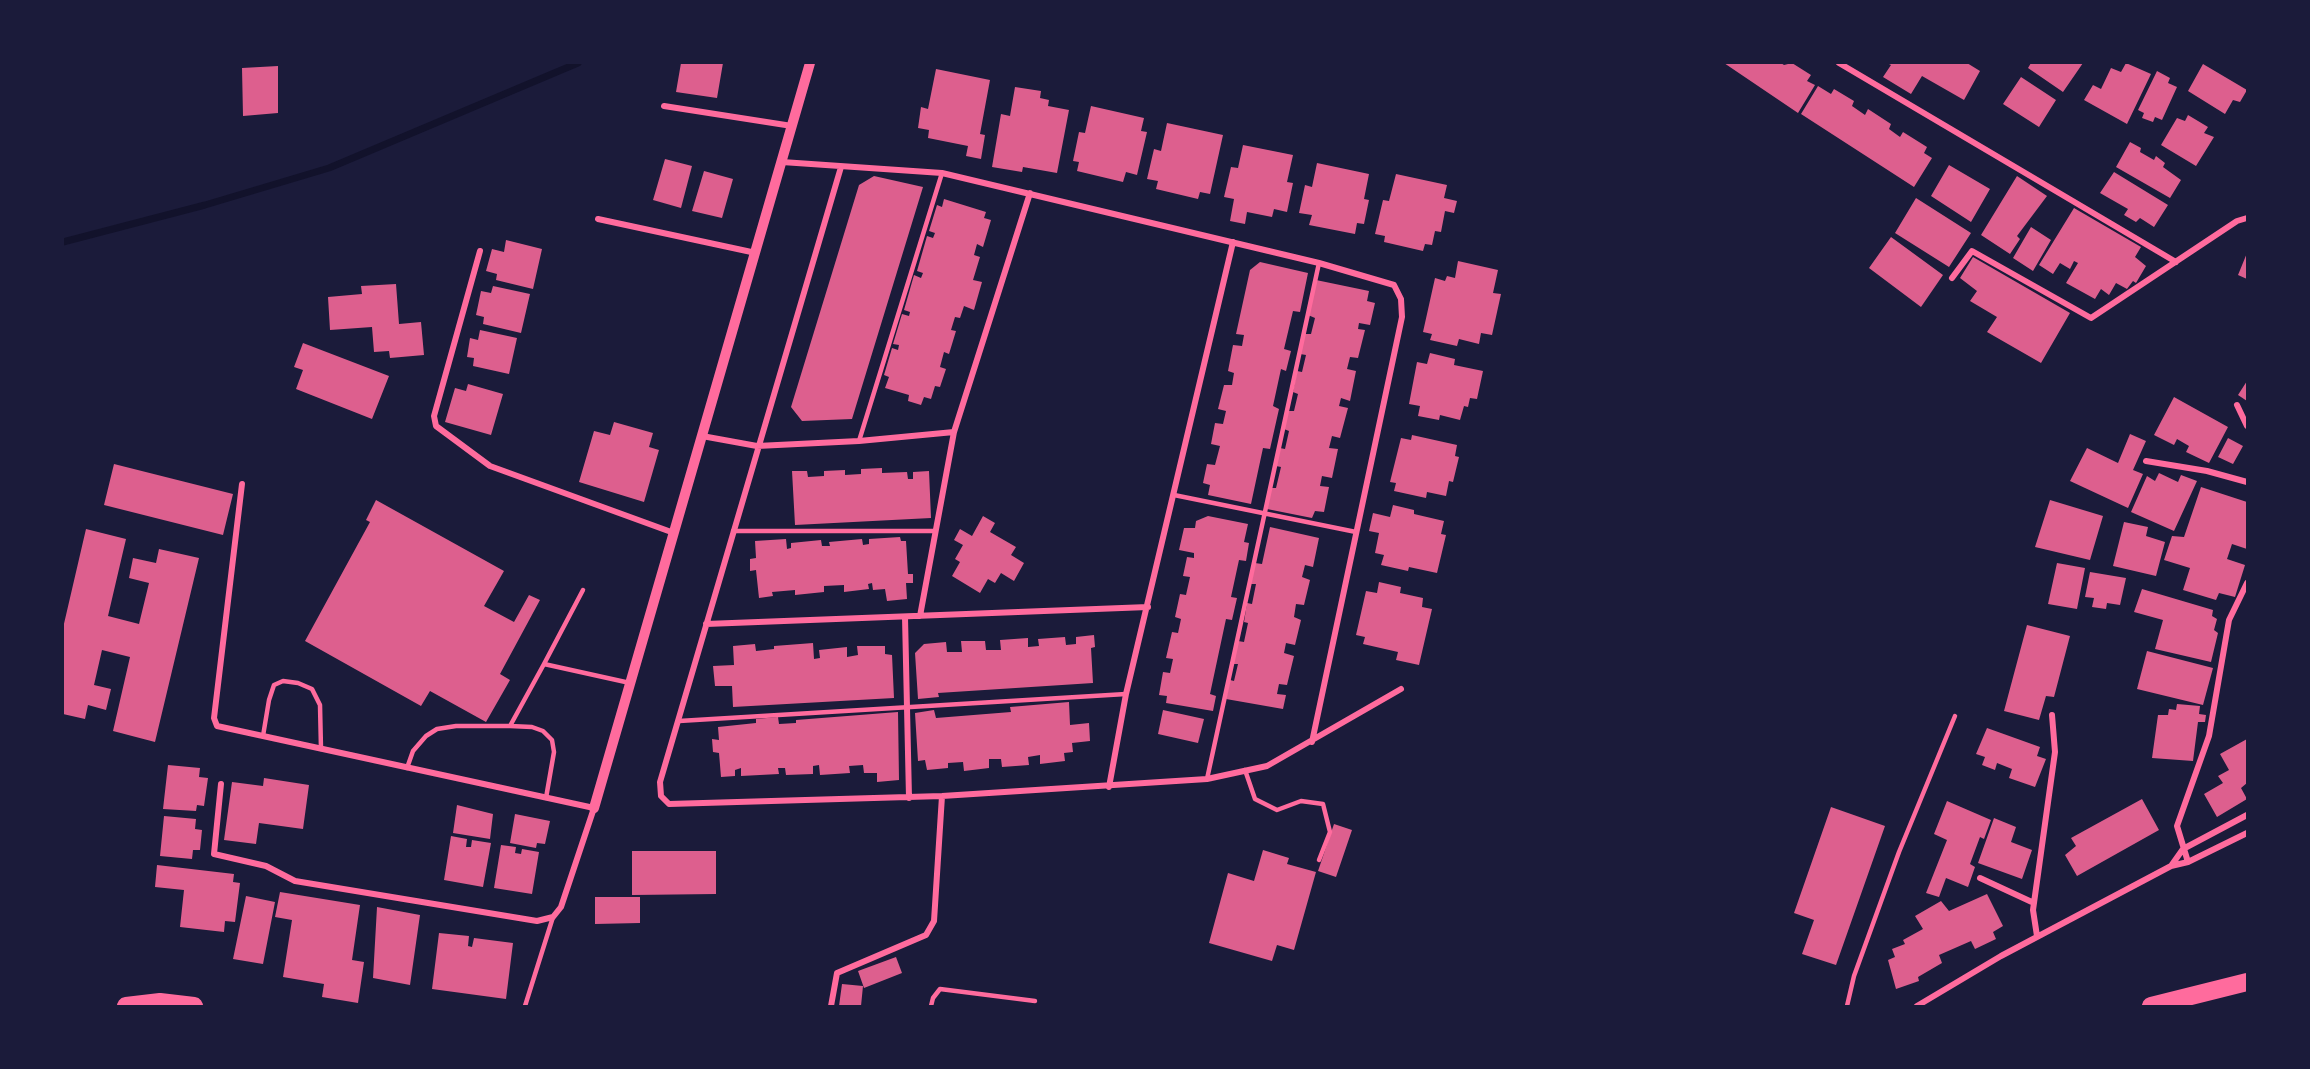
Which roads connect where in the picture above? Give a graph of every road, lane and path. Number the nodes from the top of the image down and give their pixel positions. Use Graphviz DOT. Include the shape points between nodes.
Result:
graph roads {
  1 [pos="810,63"];
  2 [pos="1839,63"];
  3 [pos="664,106"];
  4 [pos="793,126"];
  5 [pos="782,162"];
  6 [pos="841,167"];
  7 [pos="942,173"];
  8 [pos="1030,193"];
  9 [pos="2247,218"];
  10 [pos="598,219"];
  11 [pos="1233,242"];
  12 [pos="480,251"];
  13 [pos="756,253"];
  14 [pos="2175,262"];
  15 [pos="1319,263"];
  16 [pos="1952,278"];
  17 [pos="2237,405"];
  18 [pos="2247,426"];
  19 [pos="954,432"];
  20 [pos="702,436"];
  21 [pos="858,441"];
  22 [pos="758,446"];
  23 [pos="2146,462"];
  24 [pos="2247,480"];
  25 [pos="242,484"];
  26 [pos="1174,495"];
  27 [pos="1264,514"];
  28 [pos="733,531"];
  29 [pos="935,531"];
  30 [pos="1356,532"];
  31 [pos="674,533"];
  32 [pos="2247,583"];
  33 [pos="583,590"];
  34 [pos="1148,607"];
  35 [pos="920,616"];
  36 [pos="905,617"];
  37 [pos="706,624"];
  38 [pos="544,664"];
  39 [pos="630,683"];
  40 [pos="1401,689"];
  41 [pos="1126,694"];
  42 [pos="907,709"];
  43 [pos="2052,715"];
  44 [pos="1955,716"];
  45 [pos="679,721"];
  46 [pos="510,726"];
  47 [pos="263,736"];
  48 [pos="1312,742"];
  49 [pos="321,748"];
  50 [pos="407,768"];
  51 [pos="1245,770"];
  52 [pos="1207,779"];
  53 [pos="221,784"];
  54 [pos="1109,787"];
  55 [pos="942,796"];
  56 [pos="546,798"];
  57 [pos="909,798"];
  58 [pos="594,808"];
  59 [pos="2247,815"];
  60 [pos="2247,833"];
  61 [pos="2183,849"];
  62 [pos="1319,860"];
  63 [pos="2188,862"];
  64 [pos="2171,866"];
  65 [pos="1980,878"];
  66 [pos="2034,903"];
  67 [pos="553,917"];
  68 [pos="2037,936"];
  69 [pos="2247,981"];
  70 [pos="1035,1000"];
  71 [pos="126,1006"];
  72 [pos="194,1006"];
  73 [pos="525,1006"];
  74 [pos="831,1006"];
  75 [pos="932,1006"];
  76 [pos="1847,1006"];
  77 [pos="1917,1006"];
  78 [pos="2151,1006"];
  1 -- 4 [label="street"];
  2 -- 14 [label="street"];
  3 -- 4 [label="street"];
  4 -- 5 [label="street"];
  5 -- 6 [label="street"];
  5 -- 13 [label="street"];
  6 -- 7 [label="street"];
  6 -- 22 [label="street"];
  7 -- 8 [label="street"];
  7 -- 21 [label="lane"];
  8 -- 11 [label="street"];
  8 -- 19 [label="street"];
  9 -- 14 [label="street"];
  10 -- 13 [label="street"];
  11 -- 15 [label="street"];
  11 -- 26 [label="street"];
  12 -- 31 [label="street" via="434,416 436,426 490,466"];
  13 -- 20 [label="street"];
  14 -- 16 [label="street" via="2091,318 1972,251"];
  15 -- 27 [label="lane"];
  15 -- 30 [label="street" via="1394,285 1401,299 1402,317"];
  17 -- 18 [label="street"];
  19 -- 21 [label="street"];
  19 -- 29 [label="street"];
  20 -- 22 [label="street"];
  20 -- 31 [label="street"];
  21 -- 22 [label="street"];
  22 -- 28 [label="street"];
  23 -- 24 [label="street"];
  25 -- 47 [label="street" via="214,718 217,726"];
  26 -- 27 [label="lane"];
  26 -- 34 [label="street"];
  27 -- 30 [label="lane"];
  27 -- 52 [label="lane"];
  28 -- 29 [label="lane"];
  28 -- 37 [label="street"];
  29 -- 35 [label="street"];
  30 -- 48 [label="street"];
  31 -- 39 [label="street"];
  32 -- 61 [label="street" via="2229,620 2209,736 2177,826"];
  33 -- 38 [label="lane"];
  34 -- 35 [label="street"];
  34 -- 41 [label="street"];
  35 -- 36 [label="street"];
  36 -- 37 [label="street"];
  36 -- 42 [label="street"];
  37 -- 45 [label="street"];
  38 -- 39 [label="lane"];
  38 -- 46 [label="lane"];
  39 -- 58 [label="street"];
  40 -- 48 [label="street"];
  41 -- 42 [label="lane"];
  41 -- 54 [label="street"];
  42 -- 45 [label="lane"];
  42 -- 57 [label="street"];
  43 -- 66 [label="street" via="2055,752"];
  44 -- 76 [label="lane" via="1899,852"];
  45 -- 57 [label="street" via="660,782 661,796 669,804"];
  46 -- 50 [label="lane" via="437,729 413,751"];
  46 -- 56 [label="lane" via="532,727 552,740 554,752"];
  47 -- 49 [label="street"];
  47 -- 49 [label="lane" via="274,685 283,681 298,683 312,689 320,705"];
  48 -- 51 [label="street" via="1266,766"];
  49 -- 50 [label="street"];
  50 -- 56 [label="street"];
  51 -- 52 [label="street"];
  51 -- 62 [label="lane" via="1255,799 1277,810 1301,801 1323,804 1330,832"];
  52 -- 54 [label="street"];
  53 -- 67 [label="street" via="214,854 266,866 295,880 537,921"];
  54 -- 55 [label="street"];
  55 -- 57 [label="street"];
  55 -- 74 [label="street" via="934,921 926,935 837,973"];
  56 -- 58 [label="street"];
  58 -- 67 [label="street" via="561,907"];
  59 -- 61 [label="street"];
  60 -- 63 [label="street"];
  61 -- 63 [label="street"];
  61 -- 64 [label="street"];
  63 -- 64 [label="street"];
  64 -- 68 [label="street"];
  65 -- 66 [label="street"];
  66 -- 68 [label="street"];
  67 -- 73 [label="lane"];
  68 -- 77 [label="street"];
  69 -- 78 [label="highway"];
  70 -- 75 [label="lane" via="940,990"];
  71 -- 72 [label="highway" via="160,1002"];
}
